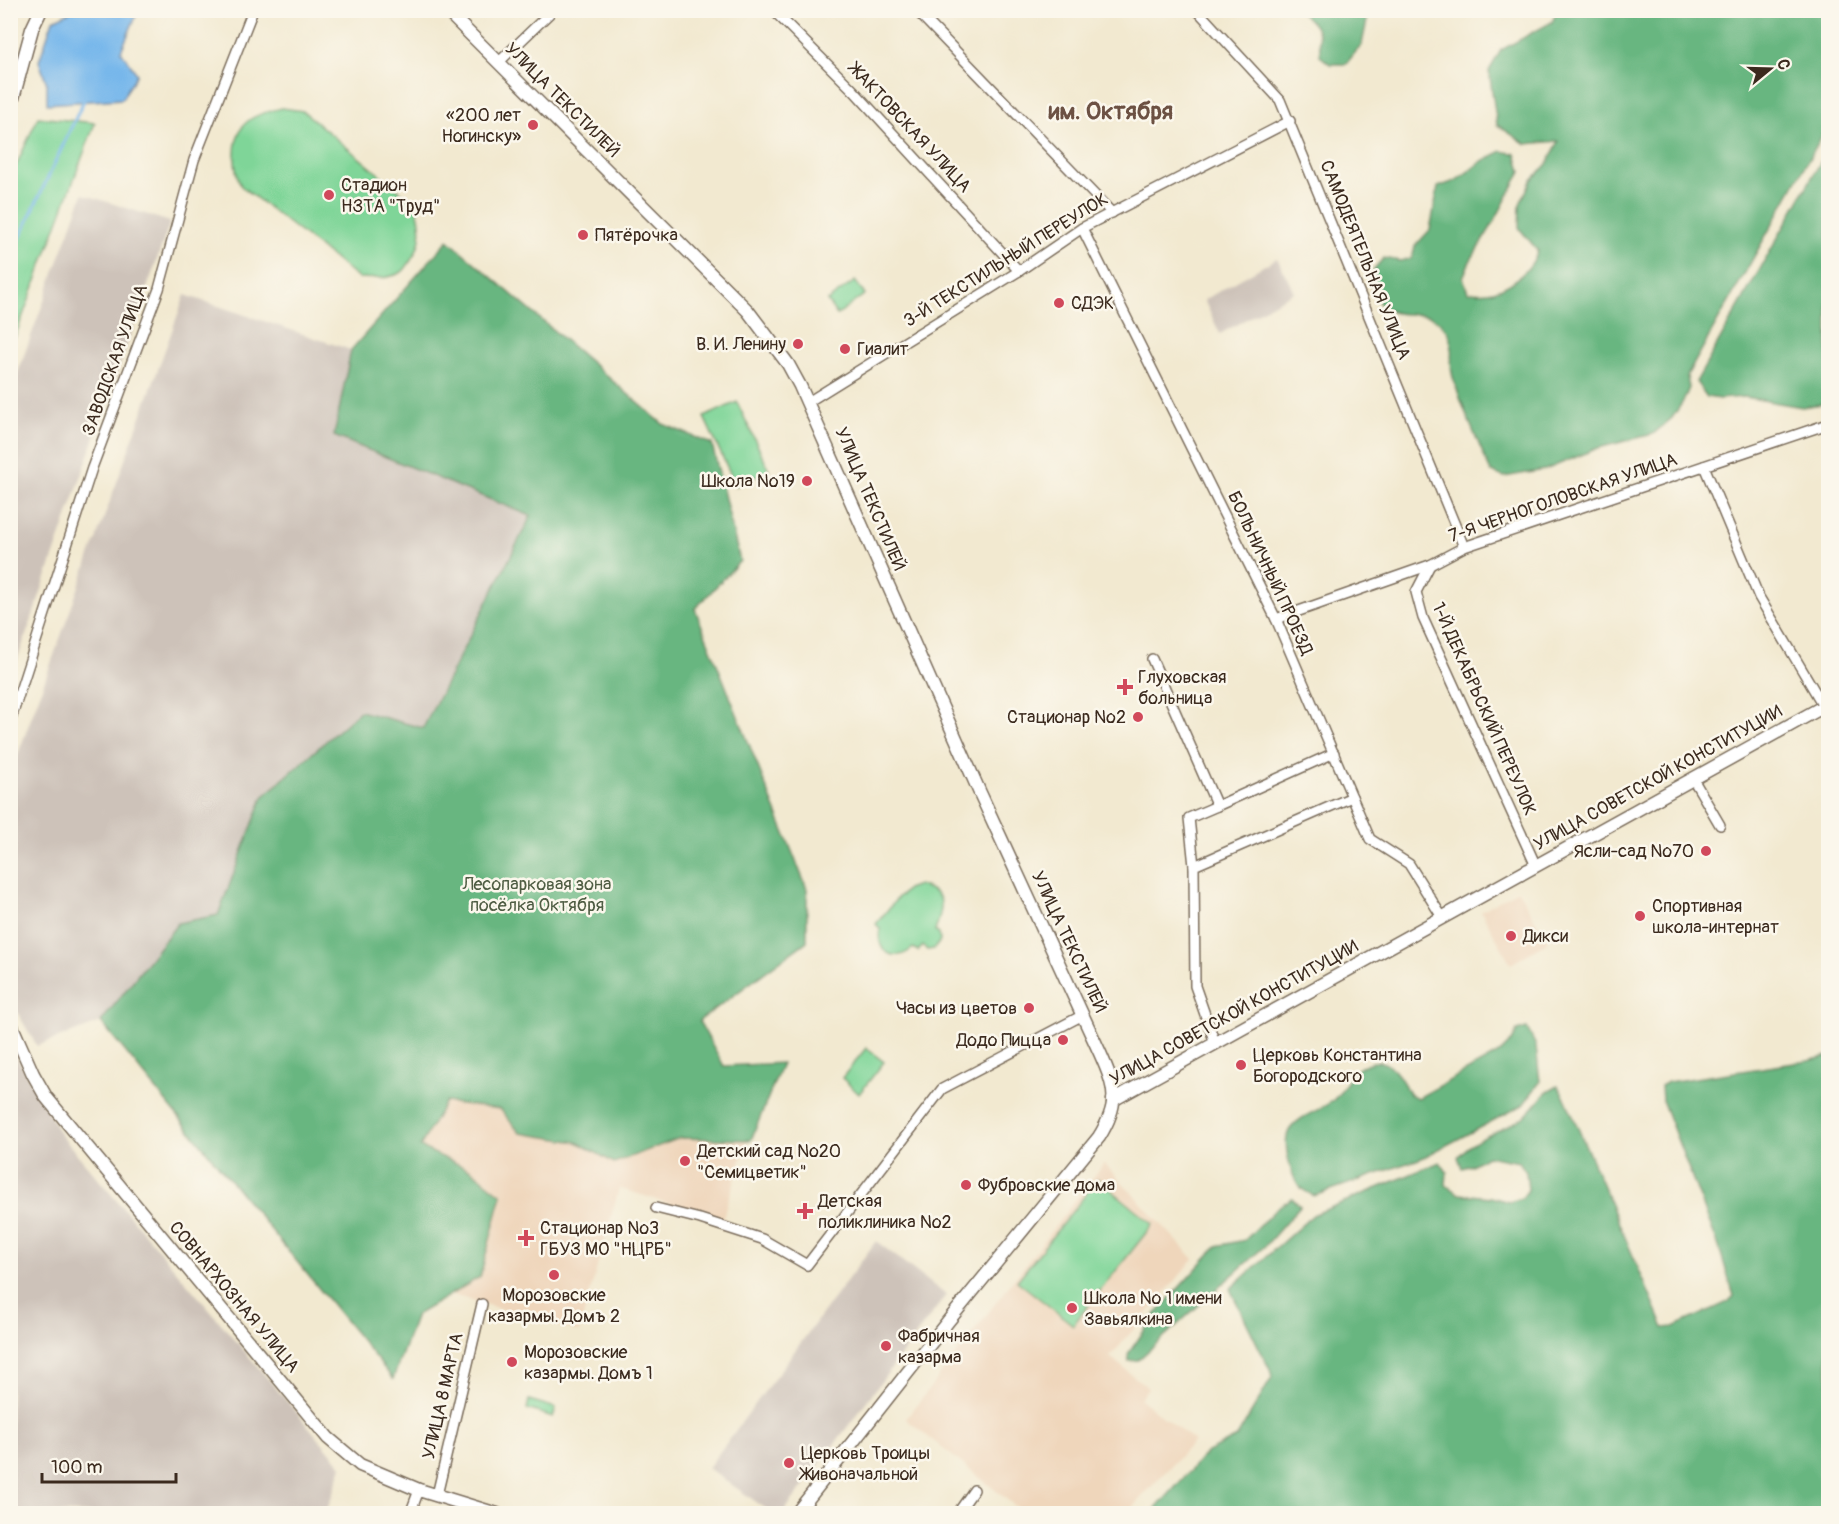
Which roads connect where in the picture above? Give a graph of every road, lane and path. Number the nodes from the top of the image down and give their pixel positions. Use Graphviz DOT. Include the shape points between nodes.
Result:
graph roads {
  1 [pos="41,10"];
  2 [pos="253,10"];
  3 [pos="446,10"];
  4 [pos="553,10"];
  5 [pos="773,10"];
  6 [pos="915,10"];
  7 [pos="1197,10"];
  8 [pos="499,62"];
  9 [pos="10,109"];
  10 [pos="1290,120"];
  11 [pos="1112,213"];
  12 [pos="1082,228"];
  13 [pos="1019,271"];
  14 [pos="808,402"];
  15 [pos="1828,424"];
  16 [pos="1704,466"];
  17 [pos="1464,547"];
  18 [pos="1430,565"];
  19 [pos="1276,619"];
  20 [pos="1152,659"];
  21 [pos="1826,705"];
  22 [pos="10,722"];
  23 [pos="1334,753"];
  24 [pos="1693,779"];
  25 [pos="1352,796"];
  26 [pos="1217,806"];
  27 [pos="1719,825"];
  28 [pos="1194,866"];
  29 [pos="1536,866"];
  30 [pos="1442,916"];
  31 [pos="1083,1015"];
  32 [pos="10,1022"];
  33 [pos="1215,1043"];
  34 [pos="1113,1100"];
  35 [pos="656,1208"];
  36 [pos="482,1304"];
  37 [pos="419,1490"];
  38 [pos="974,1490"];
  39 [pos="437,1495"];
  40 [pos="798,1513"];
  41 [pos="410,1514"];
  42 [pos="498,1514"];
  43 [pos="957,1514"];
  1 -- 9 [label="street"];
  2 -- 22 [label="street, ЗАВОДСКАЯ УЛИЦА" via="194,160 159,289 92,468"];
  3 -- 8 [label="street, УЛИЦА ТЕКСТИЛЕЙ"];
  4 -- 8 [label="street"];
  5 -- 13 [label="street, ЖАКТОВСКАЯ УЛИЦА" via="854,91"];
  6 -- 11 [label="street"];
  7 -- 10 [label="street, САМОДЕЯТЕЛЬНАЯ УЛИЦА" via="1280,100"];
  8 -- 14 [label="street, УЛИЦА ТЕКСТИЛЕЙ" via="748,311 788,364"];
  10 -- 11 [label="street, 3-Й ТЕКСТИЛЬНЫЙ ПЕРЕУЛОК"];
  10 -- 17 [label="street, САМОДЕЯТЕЛЬНАЯ УЛИЦА"];
  11 -- 12 [label="street, 3-Й ТЕКСТИЛЬНЫЙ ПЕРЕУЛОК"];
  12 -- 13 [label="street, 3-Й ТЕКСТИЛЬНЫЙ ПЕРЕУЛОК"];
  12 -- 19 [label="street, БОЛЬНИЧНЫЙ ПРОЕЗД"];
  13 -- 14 [label="street, 3-Й ТЕКСТИЛЬНЫЙ ПЕРЕУЛОК"];
  14 -- 31 [label="street, УЛИЦА ТЕКСТИЛЕЙ"];
  15 -- 16 [label="street, 7-Я ЧЕРНОГОЛОВСКАЯ УЛИЦА"];
  16 -- 17 [label="street, 7-Я ЧЕРНОГОЛОВСКАЯ УЛИЦА"];
  16 -- 21 [label="street" via="1759,597"];
  17 -- 18 [label="street, 7-Я ЧЕРНОГОЛОВСКАЯ УЛИЦА"];
  18 -- 19 [label="street, 7-Я ЧЕРНОГОЛОВСКАЯ УЛИЦА"];
  18 -- 29 [label="street, 1-Й ДЕКАБРЬСКИЙ ПЕРЕУЛОК" via="1416,592 1423,618"];
  19 -- 23 [label="street, БОЛЬНИЧНЫЙ ПРОЕЗД"];
  20 -- 26 [label="street"];
  21 -- 24 [label="street, УЛИЦА СОВЕТСКОЙ КОНСТИТУЦИИ"];
  23 -- 25 [label="street, БОЛЬНИЧНЫЙ ПРОЕЗД"];
  23 -- 26 [label="street"];
  24 -- 27 [label="street"];
  24 -- 29 [label="street, УЛИЦА СОВЕТСКОЙ КОНСТИТУЦИИ"];
  25 -- 28 [label="street"];
  25 -- 30 [label="street, БОЛЬНИЧНЫЙ ПРОЕЗД" via="1370,839 1409,864"];
  26 -- 28 [label="street" via="1189,818"];
  28 -- 33 [label="street" via="1195,986"];
  29 -- 30 [label="street, УЛИЦА СОВЕТСКОЙ КОНСТИТУЦИИ"];
  30 -- 33 [label="street, УЛИЦА СОВЕТСКОЙ КОНСТИТУЦИИ"];
  31 -- 34 [label="street, УЛИЦА ТЕКСТИЛЕЙ" via="1107,1068"];
  31 -- 35 [label="street" via="942,1089 807,1265 762,1239"];
  32 -- 37 [label="street, СОВНАРХОЗНАЯ УЛИЦА" via="46,1097 328,1438 360,1465"];
  33 -- 34 [label="street, УЛИЦА СОВЕТСКОЙ КОНСТИТУЦИИ"];
  34 -- 40 [label="street, УЛИЦА СОВЕТСКОЙ КОНСТИТУЦИИ" via="1111,1116 1098,1137"];
  36 -- 39 [label="street, УЛИЦА 8 МАРТА"];
  37 -- 39 [label="street, СОВНАРХОЗНАЯ УЛИЦА"];
  37 -- 41 [label="street"];
  38 -- 43 [label="street"];
  39 -- 42 [label="street, СОВНАРХОЗНАЯ УЛИЦА"];
}
